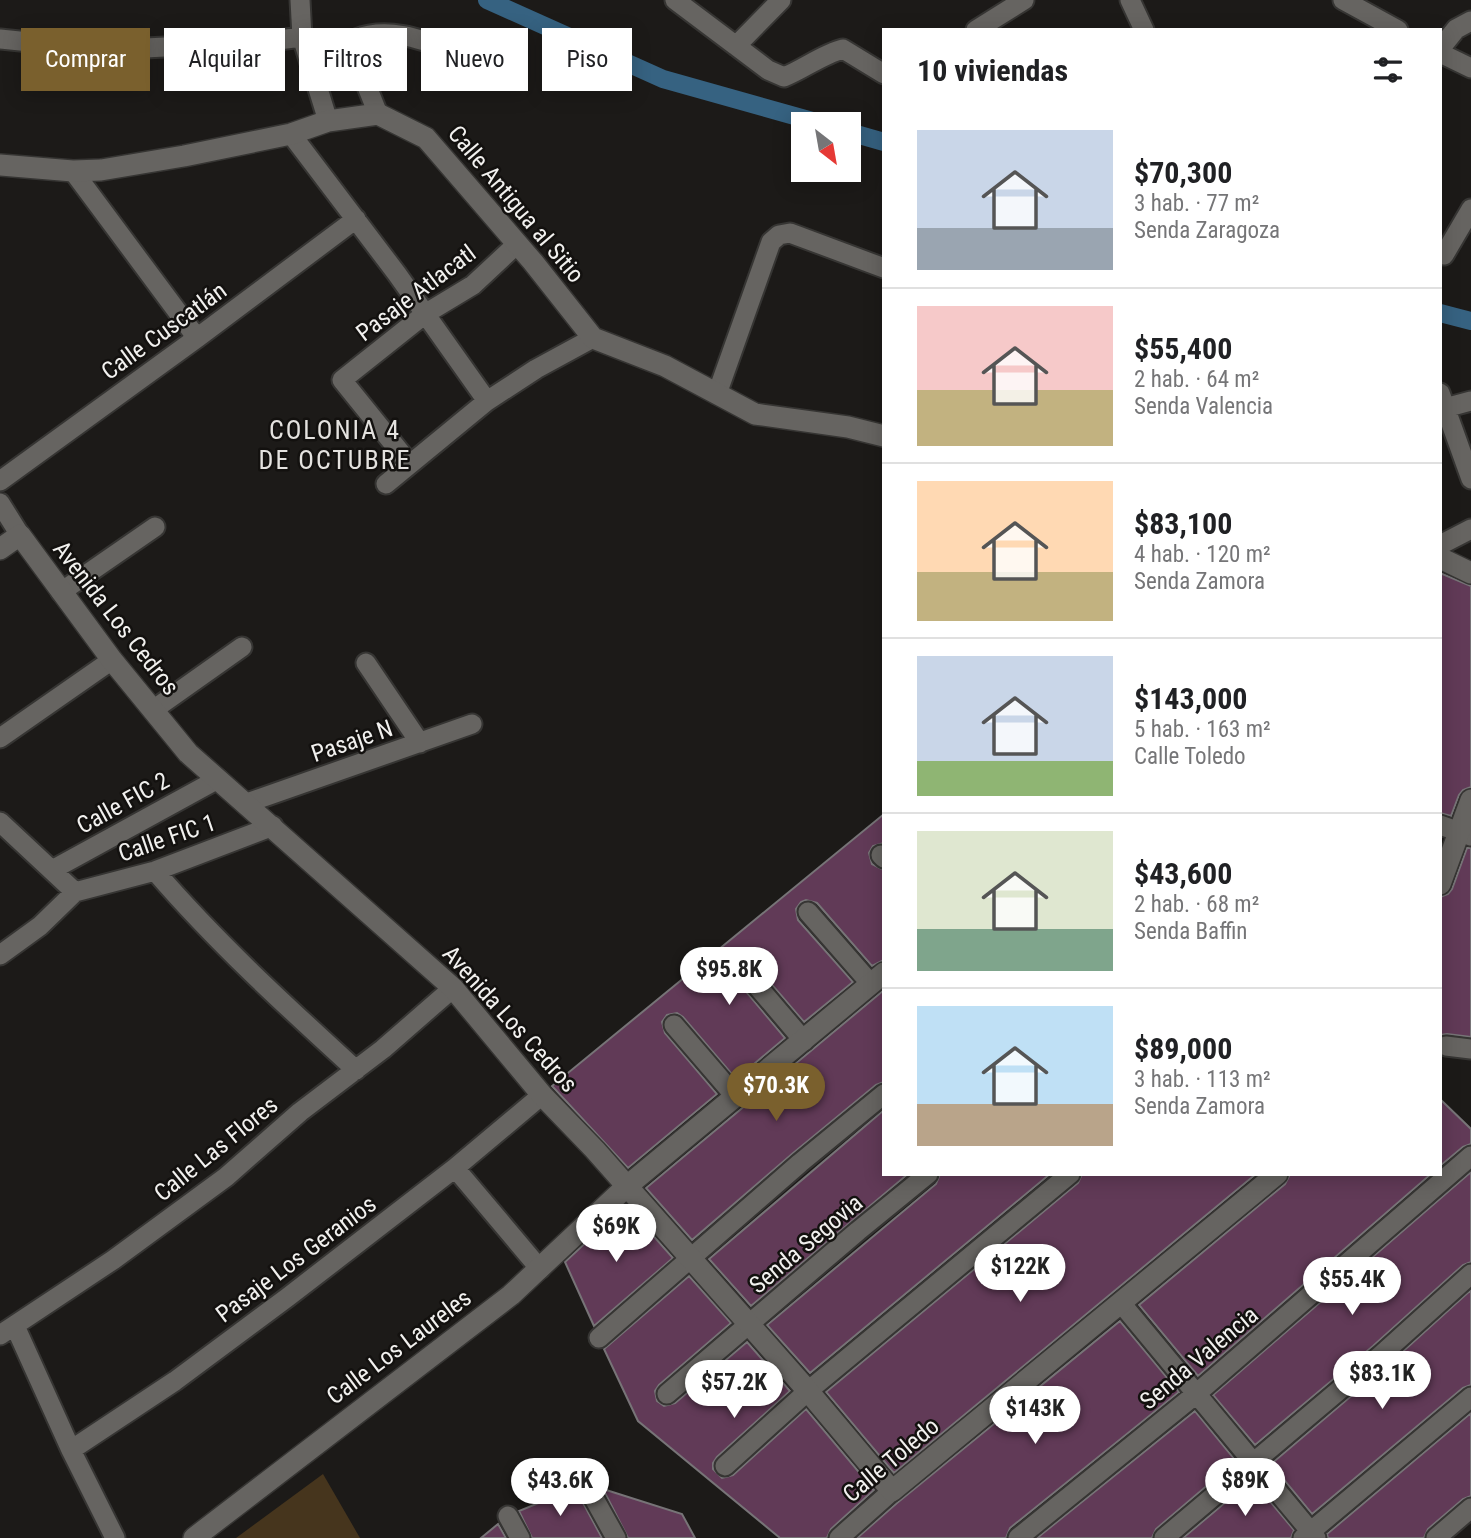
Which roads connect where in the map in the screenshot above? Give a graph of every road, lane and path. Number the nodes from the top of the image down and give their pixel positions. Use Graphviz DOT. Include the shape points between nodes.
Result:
graph roads {
  1 [pos="675,0"];
  2 [pos="781,0"];
  3 [pos="1024,0"];
  4 [pos="1130,0"];
  5 [pos="1343,0"];
  6 [pos="300,7"];
  7 [pos="1471,21"];
  8 [pos="301,28"];
  9 [pos="979,28"];
  10 [pos="1143,28"];
  11 [pos="1394,28"];
  12 [pos="299,37"];
  13 [pos="0,39"];
  14 [pos="421,41"];
  15 [pos="736,46"];
  16 [pos="1442,48"];
  17 [pos="1442,52"];
  18 [pos="1471,68"];
  19 [pos="882,73"];
  20 [pos="319,91"];
  21 [pos="378,114"];
  22 [pos="328,121"];
  23 [pos="291,134"];
  24 [pos="0,165"];
  25 [pos="72,171"];
  26 [pos="1471,209"];
  27 [pos="356,219"];
  28 [pos="517,244"];
  29 [pos="1444,255"];
  30 [pos="882,267"];
  31 [pos="425,314"];
  32 [pos="197,338"];
  33 [pos="593,338"];
  34 [pos="717,394"];
  35 [pos="487,401"];
  36 [pos="1442,401"];
  37 [pos="1471,401"];
  38 [pos="882,436"];
  39 [pos="409,463"];
  40 [pos="1470,475"];
  41 [pos="0,481"];
  42 [pos="386,484"];
  43 [pos="0,503"];
  44 [pos="155,527"];
  45 [pos="1471,529"];
  46 [pos="20,536"];
  47 [pos="1442,544"];
  48 [pos="0,549"];
  49 [pos="1442,559"];
  50 [pos="1471,573"];
  51 [pos="61,592"];
  52 [pos="242,647"];
  53 [pos="112,660"];
  54 [pos="366,663"];
  55 [pos="153,710"];
  56 [pos="472,724"];
  57 [pos="0,737"];
  58 [pos="420,743"];
  59 [pos="218,779"];
  60 [pos="1471,800"];
  61 [pos="247,803"];
  62 [pos="0,822"];
  63 [pos="273,826"];
  64 [pos="1457,831"];
  65 [pos="52,870"];
  66 [pos="155,871"];
  67 [pos="1442,878"];
  68 [pos="75,891"];
  69 [pos="808,912"];
  70 [pos="0,955"];
  71 [pos="740,967"];
  72 [pos="877,979"];
  73 [pos="453,988"];
  74 [pos="674,1025"];
  75 [pos="804,1041"];
  76 [pos="1446,1046"];
  77 [pos="1471,1049"];
  78 [pos="356,1070"];
  79 [pos="542,1094"];
  80 [pos="735,1096"];
  81 [pos="882,1096"];
  82 [pos="1471,1156"];
  83 [pos="455,1167"];
  84 [pos="926,1176"];
  85 [pos="1068,1176"];
  86 [pos="1270,1177"];
  87 [pos="626,1187"];
  88 [pos="690,1257"];
  89 [pos="540,1269"];
  90 [pos="1471,1274"];
  91 [pos="1121,1303"];
  92 [pos="749,1325"];
  93 [pos="8,1330"];
  94 [pos="599,1338"];
  95 [pos="808,1391"];
  96 [pos="667,1394"];
  97 [pos="1196,1394"];
  98 [pos="1471,1396"];
  99 [pos="71,1450"];
  100 [pos="1254,1463"];
  101 [pos="725,1466"];
  102 [pos="586,1484"];
  103 [pos="892,1491"];
  104 [pos="1471,1508"];
  105 [pos="508,1516"];
  106 [pos="1310,1536"];
  107 [pos="115,1538"];
  108 [pos="194,1538"];
  109 [pos="520,1538"];
  110 [pos="616,1538"];
  111 [pos="839,1538"];
  112 [pos="1018,1538"];
  113 [pos="1164,1538"];
  114 [pos="1436,1538"];
  1 -- 15 [label="street"];
  2 -- 15 [label="street"];
  3 -- 9 [label="street"];
  4 -- 10 [label="street"];
  5 -- 11 [label="street"];
  6 -- 8 [label="street"];
  7 -- 16 [label="street" via="1456,29"];
  12 -- 13 [label="street" via="107,50"];
  14 -- 21 [label="street" via="396,33 356,39 354,54"];
  15 -- 19 [label="street" via="784,77 844,49"];
  17 -- 18 [label="street"];
  20 -- 22 [label="street"];
  21 -- 22 [label="street"];
  21 -- 28 [label="street, Calle Antigua al Sitio" via="426,138"];
  22 -- 23 [label="street"];
  23 -- 25 [label="street" via="184,156"];
  23 -- 27 [label="street"];
  24 -- 25 [label="street"];
  25 -- 32 [label="street"];
  26 -- 29 [label="street"];
  27 -- 31 [label="street"];
  27 -- 32 [label="street, Calle Cuscatlán"];
  28 -- 31 [label="street, Pasaje Atlacatl" via="473,285"];
  28 -- 33 [label="street, Calle Antigua al Sitio"];
  30 -- 34 [label="street" via="790,233 779,235 771,242"];
  31 -- 35 [label="street"];
  31 -- 39 [label="street, Pasaje Atlacatl" via="342,380"];
  32 -- 41 [label="street, Calle Cuscatlán"];
  33 -- 34 [label="street, Calle Antigua al Sitio" via="665,366"];
  33 -- 35 [label="street"];
  34 -- 38 [label="street, Calle Antigua al Sitio" via="755,414"];
  35 -- 39 [label="street"];
  36 -- 37 [label="street"];
  36 -- 40 [label="street"];
  39 -- 42 [label="street"];
  43 -- 46 [label="street"];
  44 -- 51 [label="street"];
  45 -- 47 [label="street"];
  46 -- 48 [label="street"];
  46 -- 51 [label="street, Avenida Los Cedros"];
  49 -- 50 [label="street"];
  51 -- 53 [label="street, Avenida Los Cedros"];
  52 -- 55 [label="street"];
  53 -- 55 [label="street, Avenida Los Cedros"];
  53 -- 57 [label="street"];
  54 -- 58 [label="street"];
  55 -- 59 [label="street, Avenida Los Cedros"];
  56 -- 58 [label="street, Pasaje N"];
  58 -- 61 [label="street, Pasaje N"];
  59 -- 61 [label="street, Avenida Los Cedros"];
  59 -- 65 [label="street, Calle FIC 2"];
  60 -- 64 [label="street"];
  61 -- 63 [label="street, Avenida Los Cedros"];
  62 -- 65 [label="street"];
  63 -- 66 [label="street, Calle FIC 1"];
  63 -- 73 [label="street, Avenida Los Cedros"];
  64 -- 67 [label="street"];
  65 -- 68 [label="street"];
  66 -- 68 [label="street, Calle FIC 1"];
  66 -- 78 [label="street" via="263,985"];
  68 -- 70 [label="street" via="40,926"];
  69 -- 72 [label="street"];
  71 -- 75 [label="street"];
  72 -- 75 [label="street, Calle Los Laureles"];
  73 -- 78 [label="street, Calle Las Flores"];
  73 -- 79 [label="street, Avenida Los Cedros"];
  74 -- 80 [label="street"];
  75 -- 80 [label="street, Calle Los Laureles"];
  76 -- 77 [label="street"];
  78 -- 93 [label="street, Calle Las Flores" via="226,1177 113,1261"];
  79 -- 83 [label="street, Pasaje Los Geranios"];
  79 -- 87 [label="street, Avenida Los Cedros"];
  80 -- 87 [label="street, Calle Los Laureles"];
  81 -- 88 [label="street"];
  82 -- 97 [label="street, Senda Valencia"];
  83 -- 89 [label="street"];
  83 -- 99 [label="street, Pasaje Los Geranios" via="186,1374"];
  84 -- 92 [label="street, Senda Segovia"];
  85 -- 95 [label="street"];
  86 -- 91 [label="street, Calle Toledo"];
  87 -- 88 [label="street, Avenida Los Cedros"];
  87 -- 89 [label="street, Calle Los Laureles"];
  88 -- 92 [label="street, Avenida Los Cedros"];
  88 -- 94 [label="street"];
  89 -- 108 [label="street, Calle Los Laureles"];
  90 -- 100 [label="street"];
  91 -- 97 [label="street"];
  91 -- 103 [label="street, Calle Toledo"];
  92 -- 95 [label="street, Avenida Los Cedros"];
  92 -- 96 [label="street, Senda Segovia"];
  93 -- 99 [label="street"];
  95 -- 101 [label="street"];
  95 -- 103 [label="street, Avenida Los Cedros"];
  97 -- 100 [label="street"];
  97 -- 112 [label="street, Senda Valencia"];
  98 -- 106 [label="street"];
  99 -- 107 [label="street"];
  100 -- 106 [label="street"];
  100 -- 113 [label="street"];
  102 -- 110 [label="street"];
  103 -- 111 [label="street, Calle Toledo"];
  104 -- 114 [label="street"];
  105 -- 109 [label="street"];
}
